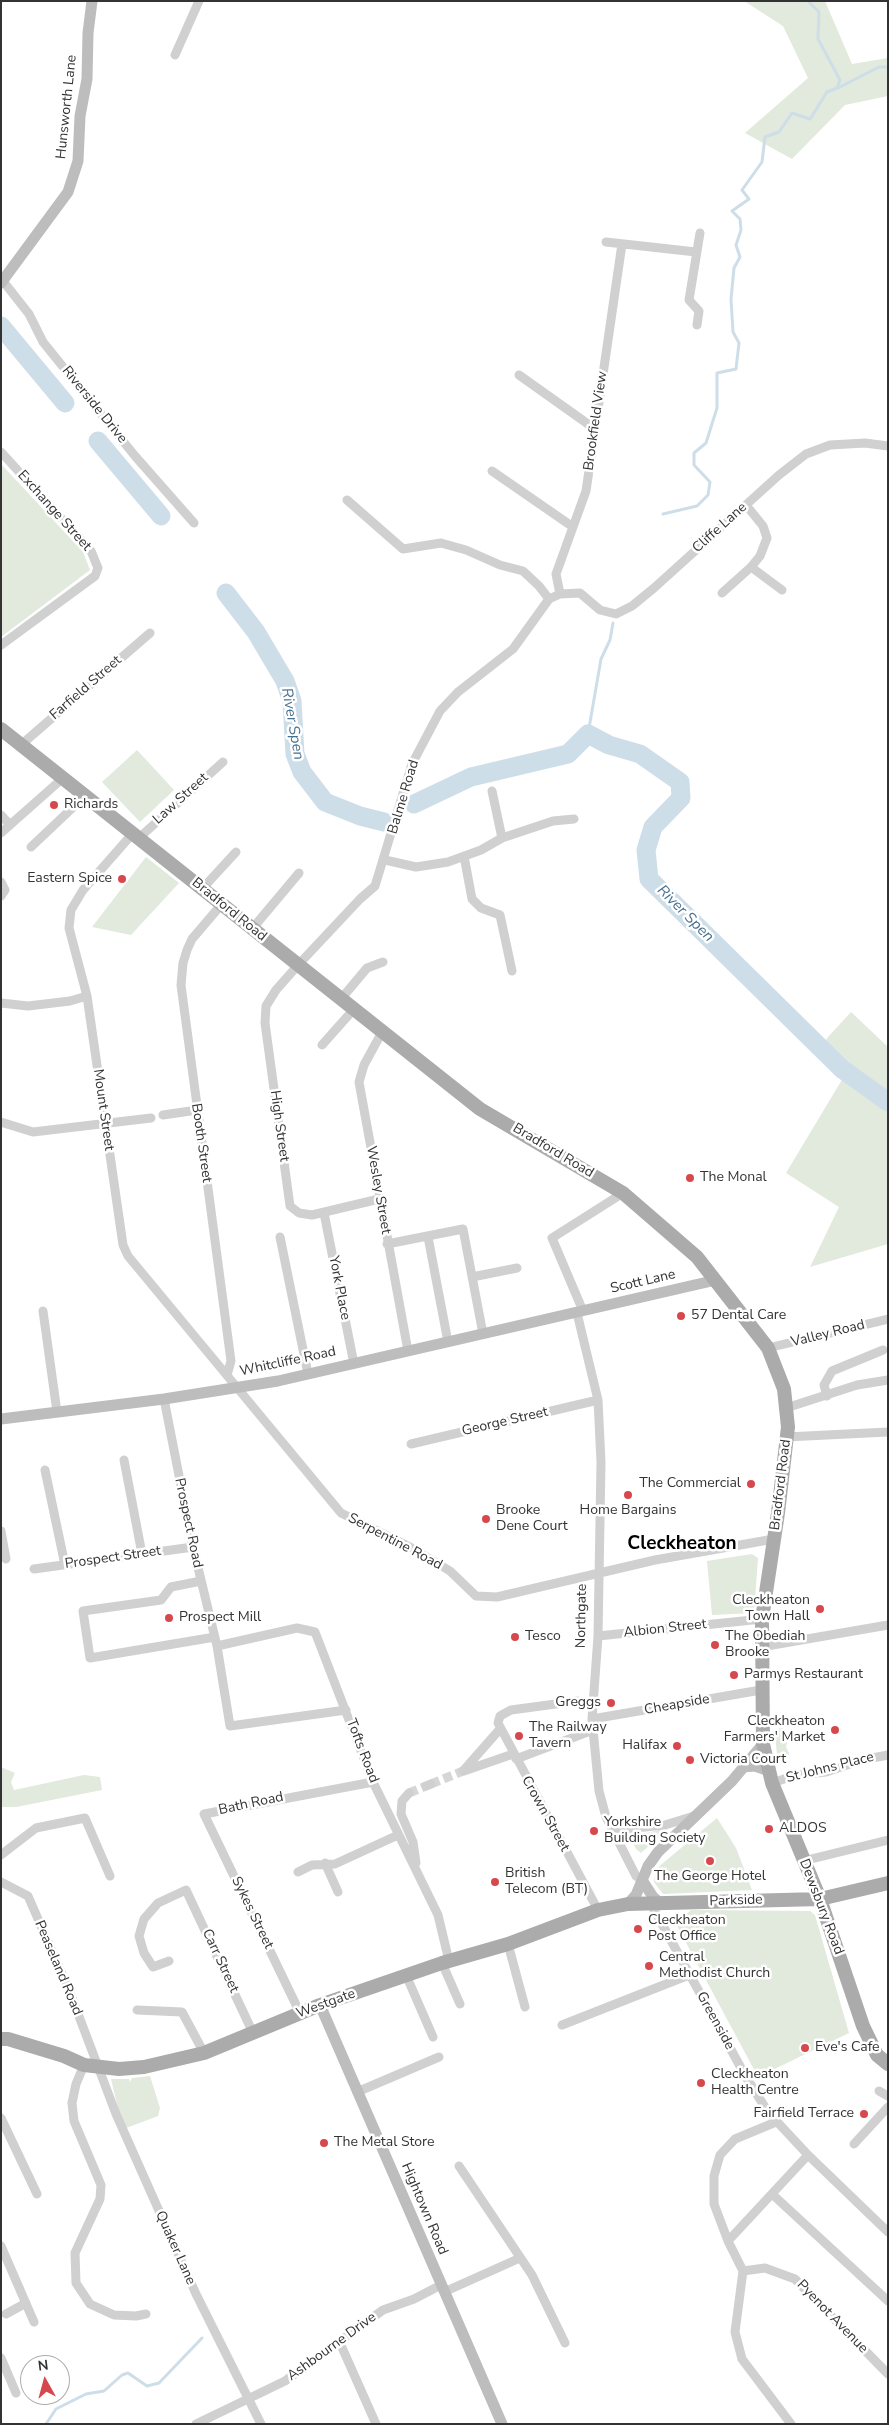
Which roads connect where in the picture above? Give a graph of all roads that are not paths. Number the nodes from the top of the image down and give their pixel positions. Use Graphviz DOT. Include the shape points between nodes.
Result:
graph roads {
  1 [pos="92,1"];
  2 [pos="199,1"];
  3 [pos="175,55"];
  4 [pos="700,233"];
  5 [pos="606,242"];
  6 [pos="622,244"];
  7 [pos="696,252"];
  8 [pos="2,282"];
  9 [pos="697,326"];
  10 [pos="519,375"];
  11 [pos="595,429"];
  12 [pos="888,446"];
  13 [pos="1,452"];
  14 [pos="492,471"];
  15 [pos="347,500"];
  16 [pos="746,505"];
  17 [pos="194,523"];
  18 [pos="573,527"];
  19 [pos="752,567"];
  20 [pos="782,590"];
  21 [pos="722,592"];
  22 [pos="560,594"];
  23 [pos="549,599"];
  24 [pos="150,633"];
  25 [pos="1,645"];
  26 [pos="1,729"];
  27 [pos="22,744"];
  28 [pos="223,762"];
  29 [pos="63,778"];
  30 [pos="492,791"];
  31 [pos="85,796"];
  32 [pos="1,815"];
  33 [pos="574,819"];
  34 [pos="10,825"];
  35 [pos="1,833"];
  36 [pos="137,835"];
  37 [pos="502,838"];
  38 [pos="31,847"];
  39 [pos="236,852"];
  40 [pos="464,856"];
  41 [pos="385,860"];
  42 [pos="299,873"];
  43 [pos="1,882"];
  44 [pos="202,889"];
  45 [pos="1,896"];
  46 [pos="221,905"];
  47 [pos="252,929"];
  48 [pos="383,962"];
  49 [pos="299,964"];
  50 [pos="512,971"];
  51 [pos="87,996"];
  52 [pos="341,999"];
  53 [pos="1,1002"];
  54 [pos="354,1009"];
  55 [pos="382,1032"];
  56 [pos="322,1045"];
  57 [pos="197,1110"];
  58 [pos="163,1115"];
  59 [pos="151,1118"];
  60 [pos="1,1122"];
  61 [pos="105,1123"];
  62 [pos="624,1193"];
  63 [pos="379,1199"];
  64 [pos="324,1213"];
  65 [pos="280,1237"];
  66 [pos="428,1237"];
  67 [pos="388,1244"];
  68 [pos="517,1268"];
  69 [pos="472,1277"];
  70 [pos="716,1280"];
  71 [pos="43,1311"];
  72 [pos="580,1312"];
  73 [pos="888,1319"];
  74 [pos="483,1334"];
  75 [pos="448,1342"];
  76 [pos="768,1348"];
  77 [pos="883,1350"];
  78 [pos="408,1351"];
  79 [pos="354,1364"];
  80 [pos="308,1374"];
  81 [pos="227,1375"];
  82 [pos="888,1380"];
  83 [pos="238,1388"];
  84 [pos="827,1396"];
  85 [pos="164,1399"];
  86 [pos="598,1400"];
  87 [pos="786,1408"];
  88 [pos="57,1412"];
  89 [pos="1,1419"];
  90 [pos="888,1432"];
  91 [pos="786,1437"];
  92 [pos="411,1444"];
  93 [pos="124,1460"];
  94 [pos="45,1470"];
  95 [pos="1,1531"];
  96 [pos="774,1538"];
  97 [pos="192,1547"];
  98 [pos="142,1554"];
  99 [pos="6,1558"];
  100 [pos="65,1565"];
  101 [pos="34,1569"];
  102 [pos="598,1572"];
  103 [pos="201,1581"];
  104 [pos="762,1619"];
  105 [pos="888,1625"];
  106 [pos="598,1636"];
  107 [pos="216,1641"];
  108 [pos="761,1647"];
  109 [pos="761,1690"];
  110 [pos="578,1701"];
  111 [pos="346,1710"];
  112 [pos="592,1719"];
  113 [pos="500,1729"];
  114 [pos="593,1730"];
  115 [pos="763,1744"];
  116 [pos="888,1755"];
  117 [pos="515,1757"];
  118 [pos="743,1767"];
  119 [pos="770,1777"];
  120 [pos="373,1782"];
  121 [pos="409,1793"];
  122 [pos="204,1814"];
  123 [pos="696,1816"];
  124 [pos="614,1830"];
  125 [pos="398,1835"];
  126 [pos="888,1840"];
  127 [pos="1,1855"];
  128 [pos="803,1861"];
  129 [pos="325,1863"];
  130 [pos="298,1872"];
  131 [pos="417,1872"];
  132 [pos="110,1876"];
  133 [pos="642,1880"];
  134 [pos="1,1882"];
  135 [pos="888,1883"];
  136 [pos="338,1892"];
  137 [pos="820,1898"];
  138 [pos="628,1904"];
  139 [pos="656,1904"];
  140 [pos="598,1910"];
  141 [pos="508,1944"];
  142 [pos="169,1961"];
  143 [pos="445,1962"];
  144 [pos="689,1974"];
  145 [pos="406,1975"];
  146 [pos="460,2004"];
  147 [pos="320,2005"];
  148 [pos="525,2006"];
  149 [pos="137,2010"];
  150 [pos="300,2013"];
  151 [pos="562,2025"];
  152 [pos="253,2033"];
  153 [pos="433,2037"];
  154 [pos="1,2039"];
  155 [pos="204,2053"];
  156 [pos="439,2057"];
  157 [pos="888,2064"];
  158 [pos="84,2065"];
  159 [pos="98,2067"];
  160 [pos="878,2091"];
  161 [pos="357,2092"];
  162 [pos="888,2096"];
  163 [pos="888,2107"];
  164 [pos="1,2118"];
  165 [pos="776,2122"];
  166 [pos="854,2144"];
  167 [pos="808,2155"];
  168 [pos="459,2166"];
  169 [pos="37,2194"];
  170 [pos="772,2194"];
  171 [pos="888,2232"];
  172 [pos="728,2241"];
  173 [pos="1,2246"];
  174 [pos="520,2258"];
  175 [pos="743,2270"];
  176 [pos="442,2288"];
  177 [pos="888,2301"];
  178 [pos="26,2303"];
  179 [pos="6,2314"];
  180 [pos="146,2314"];
  181 [pos="34,2322"];
  182 [pos="340,2343"];
  183 [pos="565,2343"];
  184 [pos="1,2358"];
  185 [pos="888,2374"];
  186 [pos="16,2394"];
  187 [pos="248,2398"];
  188 [pos="196,2424"];
  189 [pos="261,2424"];
  190 [pos="376,2424"];
  191 [pos="502,2424"];
  192 [pos="791,2424"];
  1 -- 8 [label="main road, Hunsworth Lane" via="78,161 68,192"];
  2 -- 3 [label="street"];
  4 -- 7 [label="street"];
  5 -- 6 [label="street"];
  6 -- 7 [label="street"];
  6 -- 11 [label="street, Brookfield View"];
  7 -- 9 [label="street" via="689,300 699,311"];
  8 -- 17 [label="street, Riverside Drive" via="29,314 43,342"];
  10 -- 11 [label="street"];
  11 -- 18 [label="street, Brookfield View" via="586,491"];
  12 -- 16 [label="street, Cliffe Lane" via="865,443 820,447 779,475"];
  13 -- 25 [label="street, Exchange Street" via="91,551 98,568 95,576"];
  14 -- 18 [label="street"];
  15 -- 23 [label="street" via="403,549 441,543 466,550 523,571"];
  16 -- 19 [label="street" via="763,526 767,538"];
  16 -- 22 [label="street, Cliffe Lane" via="654,588 616,614 600,610 580,593"];
  18 -- 22 [label="street, Brookfield View" via="556,574"];
  19 -- 20 [label="street"];
  19 -- 21 [label="street"];
  22 -- 23 [label="street, Balme Road"];
  23 -- 41 [label="street, Balme Road" via="513,649 458,692 440,711 412,764"];
  24 -- 27 [label="street, Farfield Street"];
  26 -- 27 [label="main road, Bradford Road"];
  27 -- 29 [label="main road, Bradford Road"];
  28 -- 36 [label="street, Law Street"];
  29 -- 31 [label="main road, Bradford Road"];
  29 -- 34 [label="street"];
  30 -- 37 [label="street"];
  31 -- 36 [label="main road, Bradford Road"];
  31 -- 38 [label="street"];
  32 -- 34 [label="street"];
  33 -- 37 [label="street" via="552,821"];
  34 -- 35 [label="street"];
  36 -- 44 [label="main road, Bradford Road"];
  36 -- 51 [label="street, Mount Street" via="83,890 72,910 69,928"];
  37 -- 40 [label="street"];
  39 -- 44 [label="street"];
  40 -- 41 [label="street" via="416,867"];
  40 -- 50 [label="street" via="472,899 481,908 500,914"];
  41 -- 49 [label="street, Balme Road" via="375,886"];
  42 -- 47 [label="street"];
  43 -- 45 [label="street" via="5,890"];
  44 -- 46 [label="main road, Bradford Road"];
  46 -- 47 [label="main road, Bradford Road"];
  46 -- 57 [label="street, Booth Street" via="192,939 183,963 181,985"];
  47 -- 49 [label="main road, Bradford Road"];
  48 -- 52 [label="street" via="367,968"];
  49 -- 52 [label="main road, Bradford Road"];
  49 -- 64 [label="street, High Street" via="266,1006 265,1023 290,1206 299,1213"];
  51 -- 53 [label="street" via="28,1006"];
  51 -- 61 [label="street, Mount Street"];
  52 -- 54 [label="main road, Bradford Road"];
  54 -- 55 [label="main road, Bradford Road"];
  54 -- 56 [label="street"];
  55 -- 62 [label="main road, Bradford Road" via="480,1109"];
  55 -- 63 [label="street, Wesley Street" via="358,1082"];
  57 -- 58 [label="street"];
  57 -- 81 [label="street, Booth Street" via="231,1361"];
  59 -- 61 [label="street"];
  60 -- 61 [label="street" via="33,1132"];
  61 -- 81 [label="street, Mount Street" via="123,1245 128,1256"];
  62 -- 70 [label="main road, Bradford Road" via="697,1257"];
  62 -- 72 [label="street, Northgate" via="552,1238"];
  63 -- 64 [label="street, High Street"];
  63 -- 67 [label="street, Wesley Street"];
  64 -- 79 [label="street, York Place"];
  65 -- 80 [label="street"];
  66 -- 67 [label="street"];
  66 -- 69 [label="street" via="463,1229"];
  66 -- 75 [label="street"];
  67 -- 78 [label="street, Wesley Street"];
  68 -- 69 [label="street"];
  69 -- 74 [label="street"];
  70 -- 72 [label="main road, Scott Lane"];
  70 -- 76 [label="main road, Bradford Road"];
  71 -- 88 [label="street"];
  72 -- 74 [label="main road, Whitcliffe Road"];
  72 -- 86 [label="street, Northgate"];
  73 -- 76 [label="street, Valley Road"];
  74 -- 75 [label="main road, Whitcliffe Road"];
  75 -- 78 [label="main road, Whitcliffe Road"];
  76 -- 87 [label="main road, Bradford Road" via="784,1389"];
  77 -- 84 [label="street" via="829,1373 824,1385"];
  78 -- 79 [label="main road, Whitcliffe Road"];
  79 -- 80 [label="main road, Whitcliffe Road"];
  80 -- 83 [label="main road, Whitcliffe Road"];
  81 -- 83 [label="street"];
  82 -- 84 [label="street"];
  83 -- 85 [label="main road, Whitcliffe Road"];
  83 -- 102 [label="street, Serpentine Road" via="341,1513 450,1571 476,1596 497,1597"];
  84 -- 87 [label="street"];
  85 -- 88 [label="main road, Whitcliffe Road"];
  85 -- 97 [label="street, Prospect Road"];
  86 -- 92 [label="street, George Street"];
  86 -- 102 [label="street, Northgate" via="601,1462"];
  87 -- 91 [label="main road, Bradford Road"];
  88 -- 89 [label="main road, Whitcliffe Road"];
  90 -- 91 [label="street"];
  91 -- 96 [label="main road, Bradford Road"];
  93 -- 98 [label="street"];
  94 -- 100 [label="street"];
  95 -- 99 [label="street"];
  96 -- 102 [label="street, Serpentine Road"];
  96 -- 104 [label="main road, Bradford Road"];
  97 -- 98 [label="street, Prospect Street"];
  97 -- 103 [label="street, Prospect Road"];
  98 -- 100 [label="street, Prospect Street"];
  100 -- 101 [label="street, Prospect Street"];
  102 -- 106 [label="street, Northgate"];
  103 -- 107 [label="street, Prospect Road"];
  103 -- 107 [label="street" via="171,1587 161,1600 83,1611 90,1658"];
  104 -- 106 [label="street, Albion Street"];
  104 -- 108 [label="main road, Bradford Road"];
  105 -- 108 [label="street"];
  106 -- 112 [label="street, Northgate"];
  107 -- 111 [label="street, Tofts Road" via="297,1628 315,1632"];
  107 -- 111 [label="street, Prospect Road" via="230,1726"];
  108 -- 109 [label="main road, Bradford Road"];
  109 -- 112 [label="street, Cheapside"];
  109 -- 115 [label="main road, Bradford Road"];
  110 -- 113 [label="street, Crown Street" via="511,1710 500,1716"];
  111 -- 120 [label="street, Tofts Road"];
  112 -- 114 [label="street, Northgate"];
  113 -- 117 [label="street, Crown Street"];
  113 -- 117 [label="street" via="463,1771"];
  114 -- 117 [label="street"];
  114 -- 124 [label="street, Northgate" via="599,1791"];
  115 -- 118 [label="main road"];
  115 -- 119 [label="main road, Dewsbury Road"];
  116 -- 119 [label="street, St Johns Place" via="826,1772"];
  117 -- 140 [label="street, Crown Street"];
  118 -- 119 [label="main road" via="756,1766"];
  118 -- 123 [label="main road"];
  119 -- 128 [label="main road, Dewsbury Road"];
  120 -- 122 [label="street, Bath Road"];
  120 -- 125 [label="street, Tofts Road"];
  121 -- 131 [label="street" via="402,1801 402,1814 412,1842"];
  122 -- 150 [label="street, Sykes Street"];
  123 -- 124 [label="street" via="665,1824"];
  123 -- 133 [label="main road" via="658,1852"];
  124 -- 133 [label="street, Northgate" via="636,1876"];
  125 -- 129 [label="street" via="335,1864"];
  125 -- 131 [label="street, Tofts Road"];
  126 -- 128 [label="street"];
  127 -- 132 [label="street" via="36,1828 85,1818"];
  128 -- 137 [label="main road, Dewsbury Road"];
  129 -- 130 [label="street"];
  129 -- 136 [label="street"];
  131 -- 143 [label="street, Tofts Road" via="438,1915"];
  133 -- 138 [label="main road"];
  133 -- 139 [label="main road, Northgate"];
  134 -- 159 [label="street, Peaseland Road" via="28,1896"];
  135 -- 137 [label="main road, Parkside"];
  137 -- 139 [label="main road, Parkside"];
  137 -- 157 [label="main road, Dewsbury Road" via="864,2026 877,2055"];
  138 -- 139 [label="main road, Westgate"];
  138 -- 140 [label="main road, Westgate"];
  139 -- 144 [label="street, Greenside"];
  140 -- 141 [label="main road, Westgate"];
  141 -- 143 [label="main road, Westgate"];
  141 -- 148 [label="street"];
  142 -- 152 [label="street, Carr Street" via="153,1967 139,1936 144,1919 158,1903 186,1890"];
  143 -- 145 [label="main road, Westgate"];
  143 -- 146 [label="street, Tofts Road"];
  144 -- 151 [label="street"];
  144 -- 165 [label="street, Greenside" via="748,2082"];
  145 -- 147 [label="main road, Westgate"];
  145 -- 153 [label="street"];
  147 -- 150 [label="main road, Westgate"];
  147 -- 161 [label="main road, Hightown Road"];
  149 -- 155 [label="street" via="182,2012"];
  150 -- 152 [label="main road, Westgate"];
  152 -- 155 [label="main road, Westgate"];
  154 -- 158 [label="main road, Westgate"];
  155 -- 159 [label="main road, Westgate" via="144,2067"];
  156 -- 161 [label="street"];
  158 -- 159 [label="main road, Westgate"];
  158 -- 180 [label="street" via="72,2103 74,2120 101,2185 100,2199 75,2254 76,2283 90,2304 114,2315"];
  159 -- 187 [label="street, Quaker Lane" via="196,2294"];
  160 -- 162 [label="street"];
  161 -- 176 [label="main road, Hightown Road"];
  163 -- 166 [label="street"];
  164 -- 169 [label="street"];
  165 -- 167 [label="street, Greenside"];
  165 -- 172 [label="street" via="735,2140 720,2155 714,2176 714,2204"];
  167 -- 170 [label="street"];
  167 -- 171 [label="street, Greenside"];
  168 -- 174 [label="street"];
  170 -- 172 [label="street"];
  170 -- 177 [label="street"];
  172 -- 175 [label="street"];
  173 -- 178 [label="street"];
  174 -- 176 [label="street, Ashbourne Drive"];
  174 -- 183 [label="street" via="532,2275"];
  175 -- 185 [label="street, Pyenot Avenue" via="765,2268 795,2279"];
  175 -- 192 [label="street" via="735,2332 742,2359"];
  176 -- 182 [label="street, Ashbourne Drive" via="382,2310"];
  176 -- 191 [label="main road, Hightown Road"];
  178 -- 179 [label="street"];
  178 -- 181 [label="street"];
  182 -- 187 [label="street, Ashbourne Drive" via="285,2382"];
  182 -- 190 [label="street"];
  184 -- 186 [label="street"];
  187 -- 188 [label="street, Ashbourne Drive"];
  187 -- 189 [label="street, Quaker Lane"];
}
